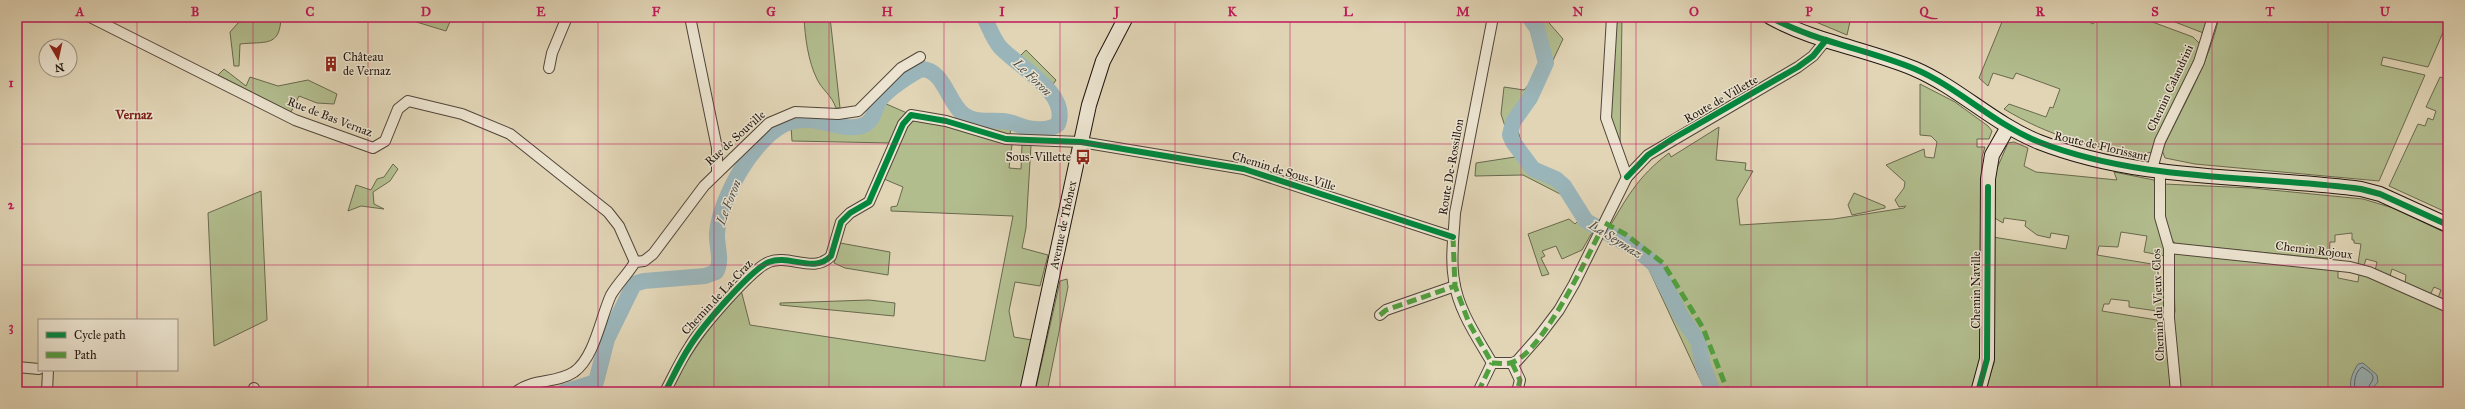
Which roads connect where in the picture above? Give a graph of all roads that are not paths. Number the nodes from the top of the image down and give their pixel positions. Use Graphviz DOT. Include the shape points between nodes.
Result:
graph roads {
  1 [pos="90,17"];
  2 [pos="567,17"];
  3 [pos="690,17"];
  4 [pos="1126,17"];
  5 [pos="1493,17"];
  6 [pos="1612,17"];
  7 [pos="1770,17"];
  8 [pos="2213,17"];
  9 [pos="1826,40"];
  10 [pos="920,57"];
  11 [pos="549,68"];
  12 [pos="2008,127"];
  13 [pos="1081,142"];
  14 [pos="2156,170"];
  15 [pos="717,173"];
  16 [pos="1627,178"];
  17 [pos="2448,225"];
  18 [pos="1453,238"];
  19 [pos="2170,248"];
  20 [pos="635,262"];
  21 [pos="1455,286"];
  22 [pos="2448,308"];
  23 [pos="1380,314"];
  24 [pos="1492,363"];
  25 [pos="1512,363"];
  26 [pos="17,367"];
  27 [pos="38,369"];
  28 [pos="48,371"];
  29 [pos="47,392"];
  30 [pos="516,392"];
  31 [pos="665,392"];
  32 [pos="1027,392"];
  33 [pos="1478,392"];
  34 [pos="1517,392"];
  35 [pos="1978,392"];
  36 [pos="2176,392"];
  1 -- 20 [label="street, Rue de Bas Vernaz" via="303,123 373,148 385,141 398,110 408,101 462,114 502,130 521,142 608,212 619,226"];
  2 -- 11 [label="street" via="552,53"];
  3 -- 15 [label="street" via="717,148"];
  4 -- 13 [label="main road, Avenue de Thônex" via="1103,61"];
  5 -- 18 [label="street, Route De-Rossillon" via="1455,213"];
  6 -- 16 [label="street" via="1606,118"];
  7 -- 9 [label="main road, Route de Florissant"];
  8 -- 14 [label="street, Chemin Calandrini" via="2199,62 2160,141"];
  9 -- 12 [label="main road, Route de Florissant" via="1928,75 1952,88"];
  9 -- 16 [label="street, Route de Villette" via="1806,61 1648,155"];
  10 -- 15 [label="street, Rue de Souville" via="901,68 858,111 838,114 801,112 773,120"];
  12 -- 14 [label="main road, Route de Florissant" via="2059,149 2108,162"];
  12 -- 35 [label="main road, Chemin Naville" via="1992,155 1988,179 1987,359"];
  13 -- 18 [label="street, Chemin de Sous-Ville" via="1244,169"];
  13 -- 31 [label="street, Chemin de La-Craz" via="1006,139 946,121 911,115 903,124 869,202 850,213 840,224 831,256 819,264 781,260 763,266 741,286 696,337"];
  13 -- 32 [label="main road, Avenue de Thônex"];
  14 -- 17 [label="main road, Route de Florissant" via="2361,189 2380,194"];
  14 -- 19 [label="street, Chemin du Vieux-Clos" via="2160,216"];
  15 -- 20 [label="street, Rue de Souville" via="700,190 658,249 648,259"];
  16 -- 25 [label="street, Route de Villette" via="1559,310 1523,356"];
  18 -- 21 [label="street, Route De-Rossillon"];
  19 -- 22 [label="street, Chemin Rojoux" via="2350,267 2369,272"];
  19 -- 36 [label="street, Chemin du Vieux-Clos" via="2169,318"];
  20 -- 30 [label="street" via="614,291 600,327 576,369 563,377 530,384"];
  21 -- 23 [label="street"];
  21 -- 24 [label="street, Route De-Rossillon" via="1469,323"];
  24 -- 25 [label="street"];
  24 -- 33 [label="street"];
  25 -- 34 [label="street" via="1520,380"];
  26 -- 27 [label="street"];
  28 -- 29 [label="street"];
}
